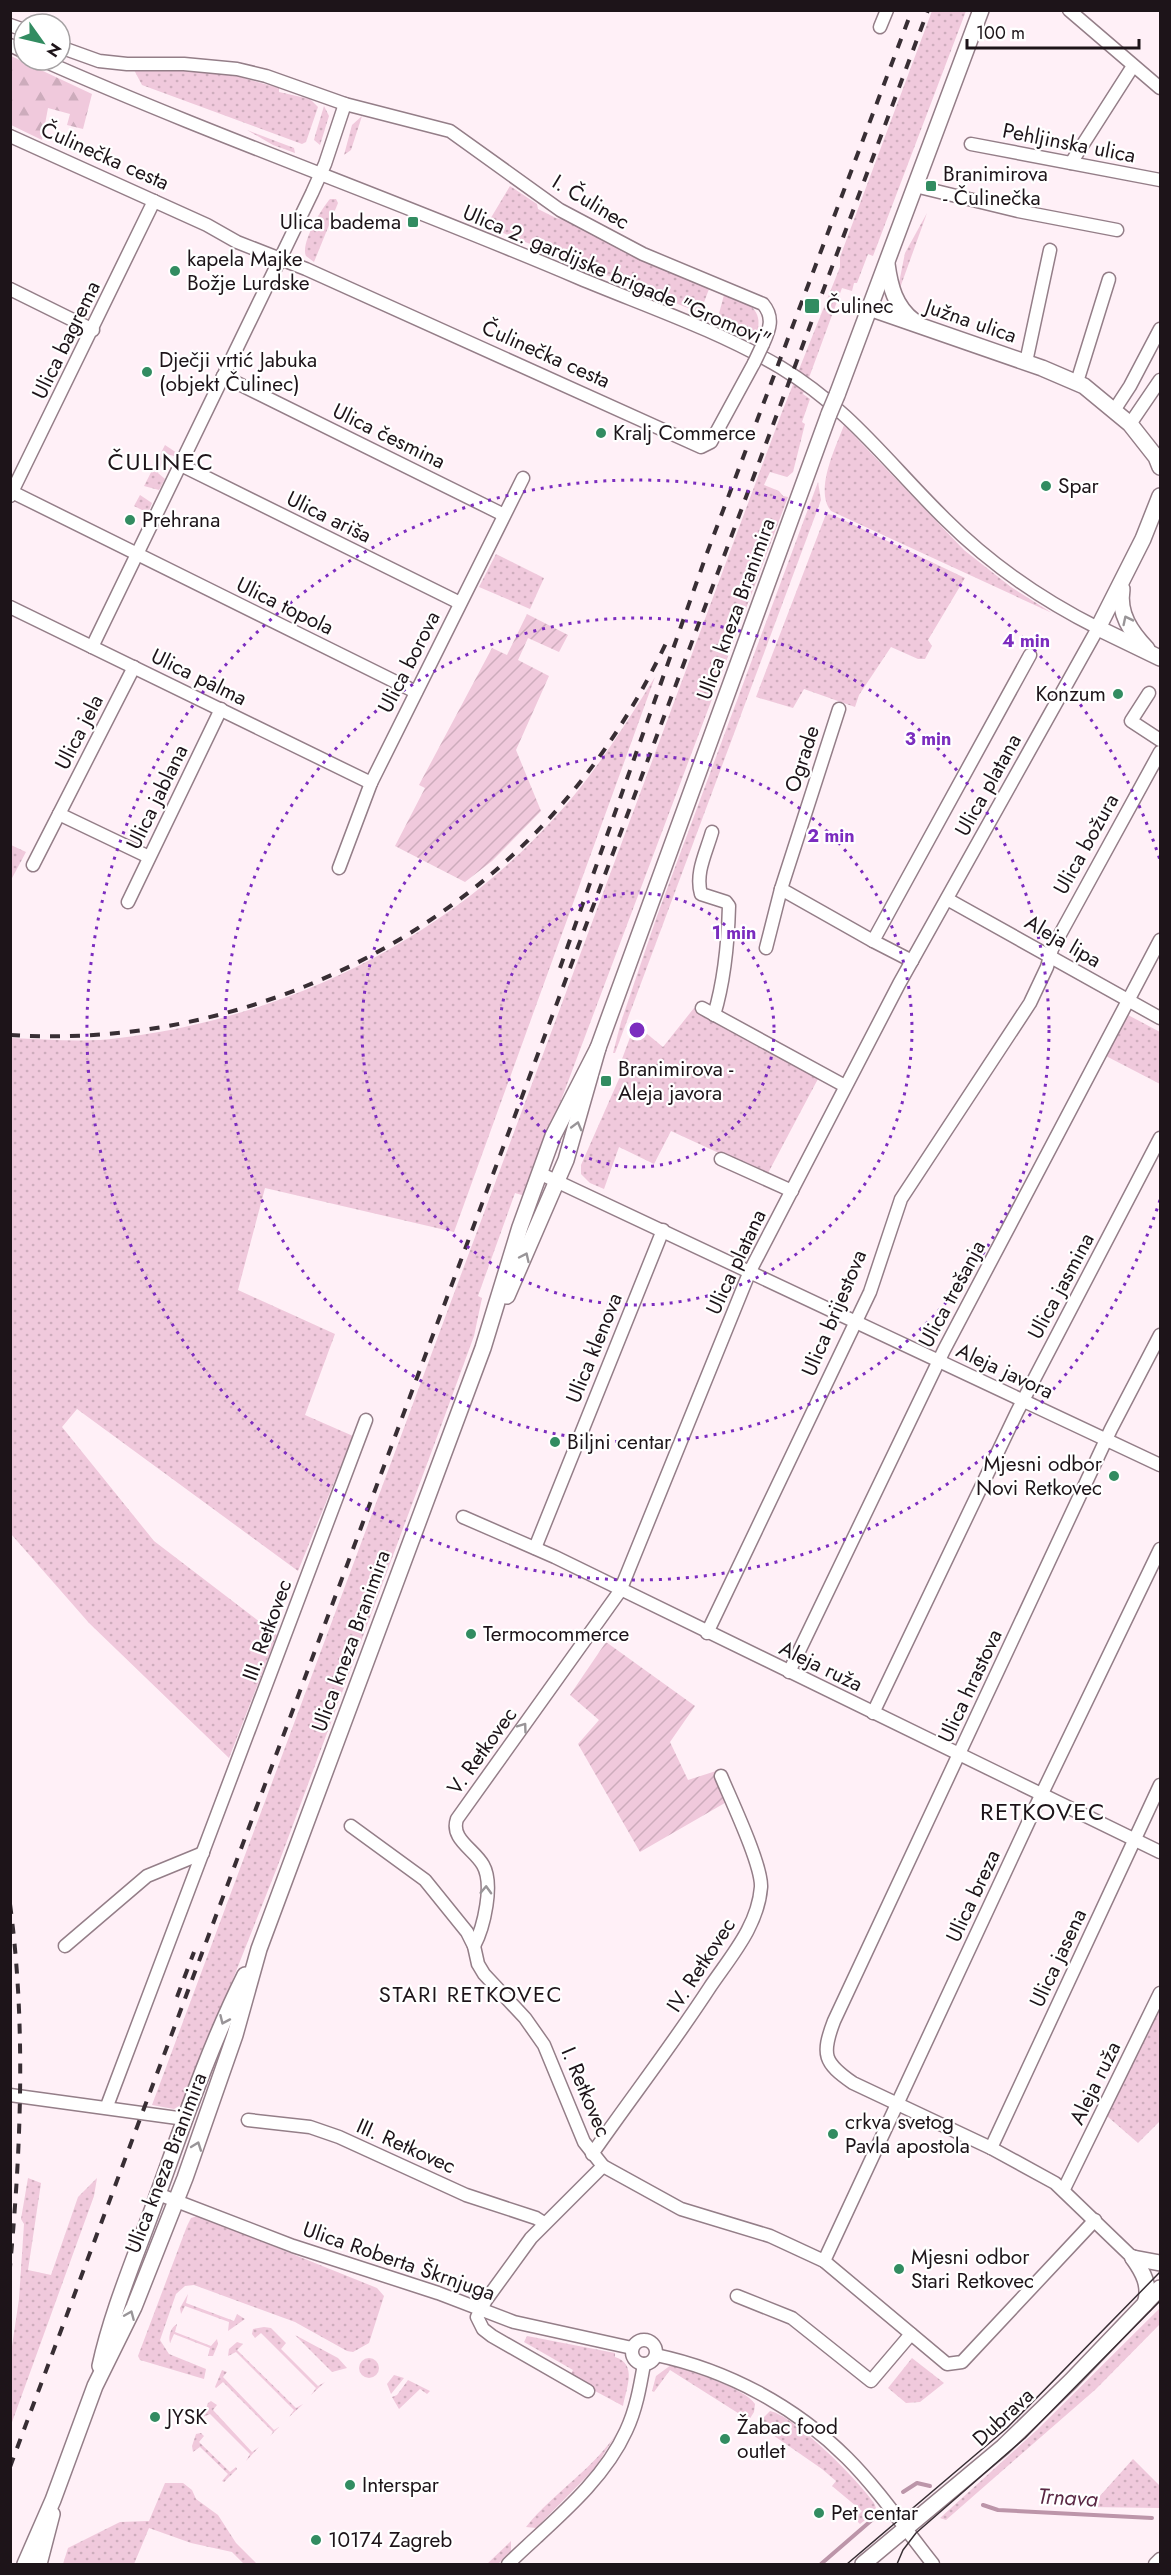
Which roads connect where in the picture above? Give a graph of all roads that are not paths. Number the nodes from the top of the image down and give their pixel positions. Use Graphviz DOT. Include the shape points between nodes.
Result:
graph roads {
  1 [pos="887,10"];
  2 [pos="981,10"];
  3 [pos="1069,10"];
  4 [pos="880,27"];
  5 [pos="72,51"];
  6 [pos="1133,66"];
  7 [pos="71,72"];
  8 [pos="1161,88"];
  9 [pos="345,104"];
  10 [pos="10,136"];
  11 [pos="971,144"];
  12 [pos="1071,163"];
  13 [pos="321,173"];
  14 [pos="1161,180"];
  15 [pos="915,186"];
  16 [pos="154,201"];
  17 [pos="1117,230"];
  18 [pos="1050,250"];
  19 [pos="280,258"];
  20 [pos="887,261"];
  21 [pos="1109,279"];
  22 [pos="10,289"];
  23 [pos="869,308"];
  24 [pos="918,325"];
  25 [pos="1161,329"];
  26 [pos="93,330"];
  27 [pos="1026,362"];
  28 [pos="753,363"];
  29 [pos="223,376"];
  30 [pos="1161,380"];
  31 [pos="1077,382"];
  32 [pos="1115,409"];
  33 [pos="1130,424"];
  34 [pos="181,465"];
  35 [pos="1161,467"];
  36 [pos="523,478"];
  37 [pos="11,494"];
  38 [pos="1161,496"];
  39 [pos="504,515"];
  40 [pos="137,554"];
  41 [pos="1124,580"];
  42 [pos="460,603"];
  43 [pos="10,607"];
  44 [pos="1098,628"];
  45 [pos="92,647"];
  46 [pos="1030,654"];
  47 [pos="1156,656"];
  48 [pos="134,667"];
  49 [pos="416,692"];
  50 [pos="1149,693"];
  51 [pos="839,709"];
  52 [pos="220,710"];
  53 [pos="1161,740"];
  54 [pos="1161,752"];
  55 [pos="370,783"];
  56 [pos="59,814"];
  57 [pos="712,832"];
  58 [pos="150,857"];
  59 [pos="33,865"];
  60 [pos="339,868"];
  61 [pos="781,889"];
  62 [pos="947,899"];
  63 [pos="128,902"];
  64 [pos="1161,940"];
  65 [pos="873,941"];
  66 [pos="766,948"];
  67 [pos="1049,958"];
  68 [pos="912,962"];
  69 [pos="1129,1000"];
  70 [pos="702,1008"];
  71 [pos="714,1015"];
  72 [pos="1161,1018"];
  73 [pos="598,1048"];
  74 [pos="845,1086"];
  75 [pos="1161,1138"];
  76 [pos="721,1159"];
  77 [pos="539,1173"];
  78 [pos="558,1181"];
  79 [pos="792,1191"];
  80 [pos="663,1230"];
  81 [pos="750,1271"];
  82 [pos="855,1322"];
  83 [pos="1161,1335"];
  84 [pos="483,1348"];
  85 [pos="939,1361"];
  86 [pos="1023,1401"];
  87 [pos="366,1420"];
  88 [pos="1107,1440"];
  89 [pos="1161,1465"];
  90 [pos="463,1517"];
  91 [pos="535,1548"];
  92 [pos="1161,1549"];
  93 [pos="621,1590"];
  94 [pos="707,1633"];
  95 [pos="789,1672"];
  96 [pos="873,1713"];
  97 [pos="959,1755"];
  98 [pos="721,1776"];
  99 [pos="1161,1785"];
  100 [pos="1042,1795"];
  101 [pos="351,1826"];
  102 [pos="1135,1840"];
  103 [pos="1161,1852"];
  104 [pos="202,1853"];
  105 [pos="65,1946"];
  106 [pos="474,1946"];
  107 [pos="259,1949"];
  108 [pos="1161,1993"];
  109 [pos="10,2095"];
  110 [pos="898,2104"];
  111 [pos="108,2106"];
  112 [pos="185,2119"];
  113 [pos="248,2120"];
  114 [pos="991,2148"];
  115 [pos="592,2154"];
  116 [pos="603,2166"];
  117 [pos="1064,2189"];
  118 [pos="158,2194"];
  119 [pos="177,2200"];
  120 [pos="1095,2220"];
  121 [pos="544,2223"];
  122 [pos="1133,2258"];
  123 [pos="824,2261"];
  124 [pos="1161,2263"];
  125 [pos="1161,2288"];
  126 [pos="737,2296"];
  127 [pos="1145,2304"];
  128 [pos="481,2308"];
  129 [pos="911,2334"];
  130 [pos="632,2348"];
  131 [pos="656,2355"];
  132 [pos="644,2364"];
  133 [pos="95,2386"];
  134 [pos="588,2391"];
  135 [pos="53,2499"];
  136 [pos="906,2530"];
  137 [pos="1161,2559"];
  138 [pos="25,2565"];
  139 [pos="39,2565"];
  140 [pos="508,2565"];
  141 [pos="863,2565"];
  142 [pos="933,2565"];
  143 [pos="1155,2565"];
  1 -- 4 [label="street"];
  2 -- 15 [label="main road, Ulica kneza Branimira"];
  3 -- 6 [label="street"];
  5 -- 9 [label="street, I. Čulinec" via="99,61 237,69"];
  6 -- 8 [label="street"];
  6 -- 12 [label="street"];
  7 -- 13 [label="street"];
  9 -- 13 [label="street"];
  9 -- 28 [label="street, I. Čulinec, bridge" via="450,131 560,210 643,254 757,300 767,308 771,322"];
  10 -- 16 [label="street, Čulinečka cesta"];
  11 -- 12 [label="street, Pehljinska ulica"];
  12 -- 14 [label="street, Pehljinska ulica"];
  13 -- 19 [label="street"];
  13 -- 44 [label="street, Ulica 2. gardijske brigade \"Gromovi\"" via="722,338 779,366 855,423 978,549 1030,588"];
  15 -- 17 [label="street"];
  15 -- 20 [label="main road, Ulica kneza Branimira"];
  16 -- 19 [label="street, Čulinečka cesta" via="246,247"];
  16 -- 26 [label="street, Ulica bagrema"];
  18 -- 27 [label="street, Južna ulica"];
  19 -- 28 [label="street, Čulinečka cesta" via="701,447 711,442"];
  19 -- 29 [label="street"];
  20 -- 23 [label="main road, Ulica kneza Branimira"];
  20 -- 24 [label="main road" via="899,307"];
  21 -- 31 [label="street"];
  22 -- 26 [label="street"];
  23 -- 24 [label="main road, Južna ulica"];
  23 -- 73 [label="main road, Ulica kneza Branimira, bridge"];
  24 -- 27 [label="main road, Južna ulica"];
  25 -- 32 [label="street"];
  26 -- 37 [label="street, Ulica bagrema"];
  27 -- 31 [label="main road, Južna ulica"];
  29 -- 34 [label="street"];
  29 -- 39 [label="street, Ulica česmina"];
  30 -- 33 [label="street"];
  31 -- 32 [label="main road, Južna ulica"];
  32 -- 33 [label="main road, Južna ulica"];
  33 -- 35 [label="main road, Južna ulica"];
  34 -- 40 [label="street"];
  34 -- 42 [label="street, Ulica ariša"];
  36 -- 39 [label="street, Ulica borova"];
  37 -- 40 [label="street, Ulica topola"];
  38 -- 41 [label="main road"];
  39 -- 42 [label="street, Ulica borova"];
  40 -- 45 [label="street"];
  40 -- 49 [label="street, Ulica topola"];
  41 -- 44 [label="main road"];
  47 -- 41 [label="main road, one-way" via="1132,631 1122,612"];
  42 -- 49 [label="street, Ulica borova"];
  43 -- 45 [label="street, Ulica palma"];
  44 -- 47 [label="main road"];
  44 -- 62 [label="street, Ulica platana"];
  45 -- 48 [label="street, Ulica palma"];
  46 -- 65 [label="street, Ulica platana"];
  48 -- 52 [label="street, Ulica palma"];
  48 -- 56 [label="street, Ulica jela"];
  49 -- 55 [label="street, Ulica borova"];
  50 -- 53 [label="street" via="1131,721"];
  51 -- 61 [label="street, Ograde"];
  52 -- 55 [label="street, Ulica palma"];
  52 -- 58 [label="street, Ulica jablana"];
  54 -- 67 [label="street, Ulica božura"];
  55 -- 60 [label="street, Ulica borova"];
  56 -- 58 [label="street"];
  56 -- 59 [label="street, Ulica jela"];
  57 -- 71 [label="street" via="699,887 701,894 729,906 723,986"];
  58 -- 63 [label="street, Ulica jablana"];
  61 -- 65 [label="street"];
  61 -- 66 [label="street, Ograde"];
  62 -- 67 [label="street, Aleja lipa"];
  62 -- 68 [label="street, Ulica platana"];
  64 -- 69 [label="street, Ulica trešanja"];
  65 -- 68 [label="street"];
  67 -- 69 [label="street, Aleja lipa"];
  67 -- 82 [label="street, Ulica brijestova" via="1030,1003 904,1193 888,1231 876,1276"];
  68 -- 74 [label="street, Ulica platana"];
  69 -- 72 [label="street, Aleja lipa"];
  69 -- 85 [label="street, Ulica trešanja"];
  70 -- 71 [label="street"];
  71 -- 74 [label="street"];
  73 -- 77 [label="main road, Ulica kneza Branimira" via="553,1136"];
  78 -- 73 [label="main road, Ulica kneza Branimira, one-way"];
  74 -- 79 [label="street, Ulica platana"];
  75 -- 86 [label="street, Ulica jasmina"];
  76 -- 79 [label="street"];
  77 -- 78 [label="street, Aleja javora"];
  77 -- 84 [label="main road, Ulica kneza Branimira"];
  78 -- 80 [label="street, Aleja javora"];
  84 -- 78 [label="main road, Ulica kneza Branimira, one-way"];
  79 -- 81 [label="street, Ulica platana"];
  80 -- 81 [label="street, Aleja javora"];
  80 -- 91 [label="street, Ulica klenova"];
  81 -- 82 [label="street, Aleja javora"];
  81 -- 93 [label="street, Ulica platana"];
  82 -- 85 [label="street, Aleja javora"];
  82 -- 94 [label="street, Ulica brijestova"];
  83 -- 88 [label="street, Ulica hrastova"];
  84 -- 107 [label="main road, Ulica kneza Branimira"];
  85 -- 86 [label="street, Aleja javora"];
  85 -- 95 [label="street, Ulica trešanja"];
  86 -- 88 [label="street, Aleja javora"];
  86 -- 96 [label="street, Ulica jasmina"];
  87 -- 104 [label="street, III. Retkovec"];
  88 -- 89 [label="street, Aleja javora"];
  88 -- 97 [label="street, Ulica hrastova"];
  90 -- 91 [label="street, Aleja ruža"];
  91 -- 93 [label="street, Aleja ruža"];
  92 -- 100 [label="street, Ulica breza"];
  93 -- 94 [label="street, Aleja ruža"];
  106 -- 93 [label="street, V. Retkovec, one-way" via="484,1923 488,1884 482,1864 457,1835 457,1819"];
  94 -- 95 [label="street, Aleja ruža"];
  95 -- 96 [label="street, Aleja ruža"];
  96 -- 97 [label="street, Aleja ruža"];
  97 -- 100 [label="street, Aleja ruža"];
  97 -- 110 [label="street, Ulica hrastova" via="826,2042 826,2057 834,2070"];
  98 -- 115 [label="street, IV. Retkovec" via="759,1869 758,1905 740,1945"];
  99 -- 102 [label="street, Ulica jasena"];
  100 -- 102 [label="street, Aleja ruža"];
  100 -- 110 [label="street, Ulica breza"];
  101 -- 106 [label="street, I. Retkovec" via="425,1880"];
  102 -- 103 [label="street, Aleja ruža"];
  102 -- 114 [label="street, Ulica jasena"];
  104 -- 105 [label="street" via="147,1875"];
  104 -- 111 [label="street, III. Retkovec"];
  106 -- 115 [label="street, I. Retkovec" via="484,1974 544,2044"];
  107 -- 112 [label="main road, Ulica kneza Branimira, one-way" via="220,2028"];
  119 -- 107 [label="main road, Ulica kneza Branimira, one-way" via="235,2035"];
  108 -- 117 [label="street, Aleja ruža"];
  109 -- 111 [label="street"];
  110 -- 114 [label="street"];
  110 -- 123 [label="street, Ulica breza"];
  111 -- 112 [label="street"];
  112 -- 118 [label="main road, Ulica kneza Branimira"];
  113 -- 121 [label="street, III. Retkovec" via="310,2127 339,2137 466,2195"];
  114 -- 117 [label="street"];
  115 -- 116 [label="street, I. Retkovec"];
  116 -- 121 [label="street"];
  116 -- 123 [label="street, I. Retkovec" via="681,2209 770,2236"];
  117 -- 120 [label="street"];
  118 -- 119 [label="street, Ulica Roberta Škrnjuga"];
  118 -- 133 [label="main road, Ulica kneza Branimira" via="110,2330"];
  119 -- 128 [label="street, Ulica Roberta Škrnjuga" via="293,2246"];
  133 -- 119 [label="main road, Ulica kneza Branimira, one-way" via="127,2323"];
  120 -- 122 [label="street"];
  120 -- 129 [label="street, I. Retkovec" via="962,2362 947,2364"];
  121 -- 128 [label="street"];
  122 -- 124 [label="main road"];
  122 -- 127 [label="main road" via="1145,2278"];
  123 -- 129 [label="street, I. Retkovec"];
  125 -- 127 [label="main road, Dubrava"];
  126 -- 129 [label="street" via="792,2318 871,2381"];
  127 -- 136 [label="main road, Dubrava" via="1020,2431"];
  128 -- 130 [label="street, Ulica Roberta Škrnjuga" via="529,2327"];
  128 -- 134 [label="street" via="478,2322 492,2336"];
  130 -- 131 [label="street" via="639,2340 646,2340 653,2343"];
  130 -- 132 [label="street" via="634,2359"];
  131 -- 132 [label="street"];
  131 -- 136 [label="street" via="688,2362 736,2381 799,2418 848,2459"];
  132 -- 140 [label="street" via="633,2414 613,2453 575,2499"];
  133 -- 135 [label="main road, Ulica kneza Branimira"];
  135 -- 138 [label="main road, Ulica kneza Branimira"];
  135 -- 139 [label="main road, Ulica kneza Branimira"];
  136 -- 141 [label="main road, Dubrava"];
  136 -- 142 [label="street"];
  137 -- 143 [label="street"];
}
